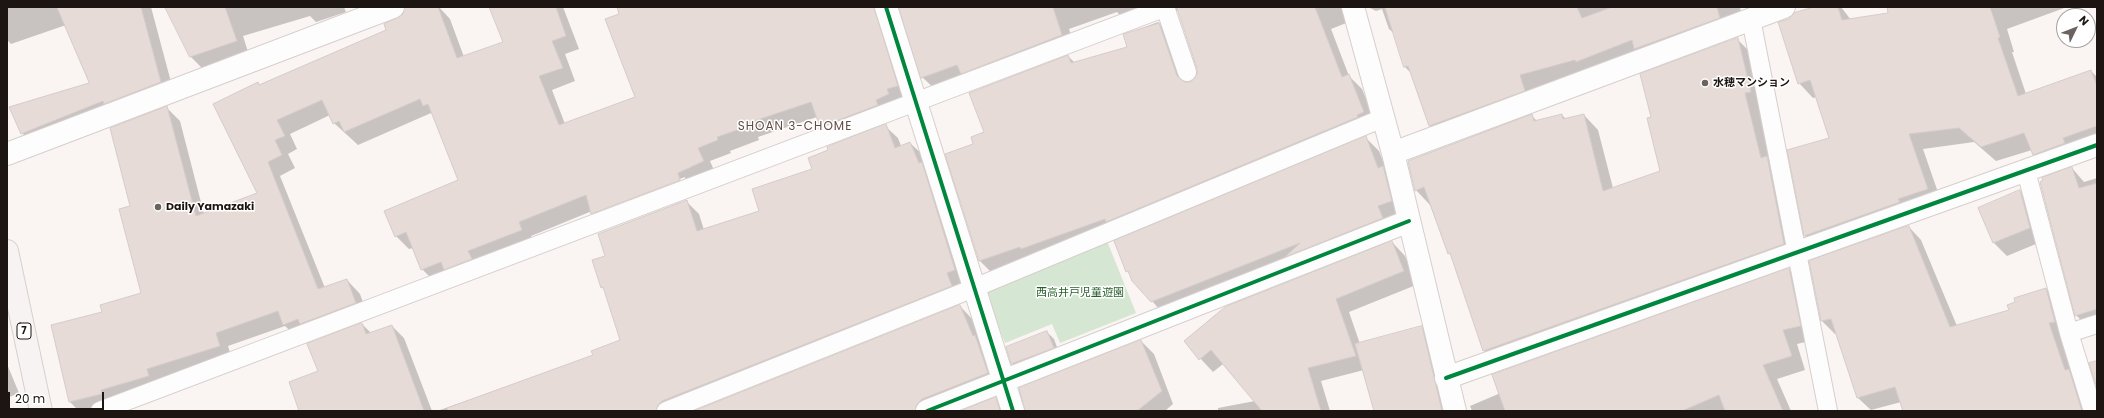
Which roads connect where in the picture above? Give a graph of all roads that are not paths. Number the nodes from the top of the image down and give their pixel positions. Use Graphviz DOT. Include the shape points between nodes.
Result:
graph roads {
  1 [pos="393,7"];
  2 [pos="886,7"];
  3 [pos="1165,7"];
  4 [pos="1353,7"];
  5 [pos="1784,7"];
  6 [pos="1751,19"];
  7 [pos="1187,72"];
  8 [pos="916,102"];
  9 [pos="1383,118"];
  10 [pos="2097,145"];
  11 [pos="1393,153"];
  12 [pos="7,154"];
  13 [pos="2026,171"];
  14 [pos="1409,221"];
  15 [pos="1797,253"];
  16 [pos="8,264"];
  17 [pos="974,288"];
  18 [pos="2097,324"];
  19 [pos="2069,333"];
  20 [pos="1446,378"];
  21 [pos="1004,382"];
  22 [pos="41,411"];
  23 [pos="100,411"];
  24 [pos="666,411"];
  25 [pos="928,411"];
  26 [pos="1013,411"];
  27 [pos="1455,411"];
  28 [pos="1828,411"];
  29 [pos="2093,411"];
  1 -- 12 [label="street"];
  2 -- 8 [label="street"];
  3 -- 7 [label="lane"];
  3 -- 8 [label="lane"];
  4 -- 9 [label="street"];
  5 -- 6 [label="street"];
  6 -- 11 [label="street"];
  6 -- 15 [label="lane"];
  8 -- 17 [label="street"];
  8 -- 23 [label="lane"];
  9 -- 11 [label="street"];
  9 -- 17 [label="lane"];
  10 -- 13 [label="street"];
  11 -- 14 [label="street"];
  13 -- 15 [label="street"];
  13 -- 19 [label="lane"];
  14 -- 20 [label="street"];
  14 -- 21 [label="street"];
  15 -- 20 [label="street"];
  15 -- 28 [label="lane"];
  16 -- 22 [label="main road, 7"];
  17 -- 21 [label="street"];
  17 -- 24 [label="lane"];
  18 -- 19 [label="lane"];
  19 -- 29 [label="lane"];
  20 -- 27 [label="street"];
  21 -- 25 [label="street"];
  21 -- 26 [label="street"];
}
